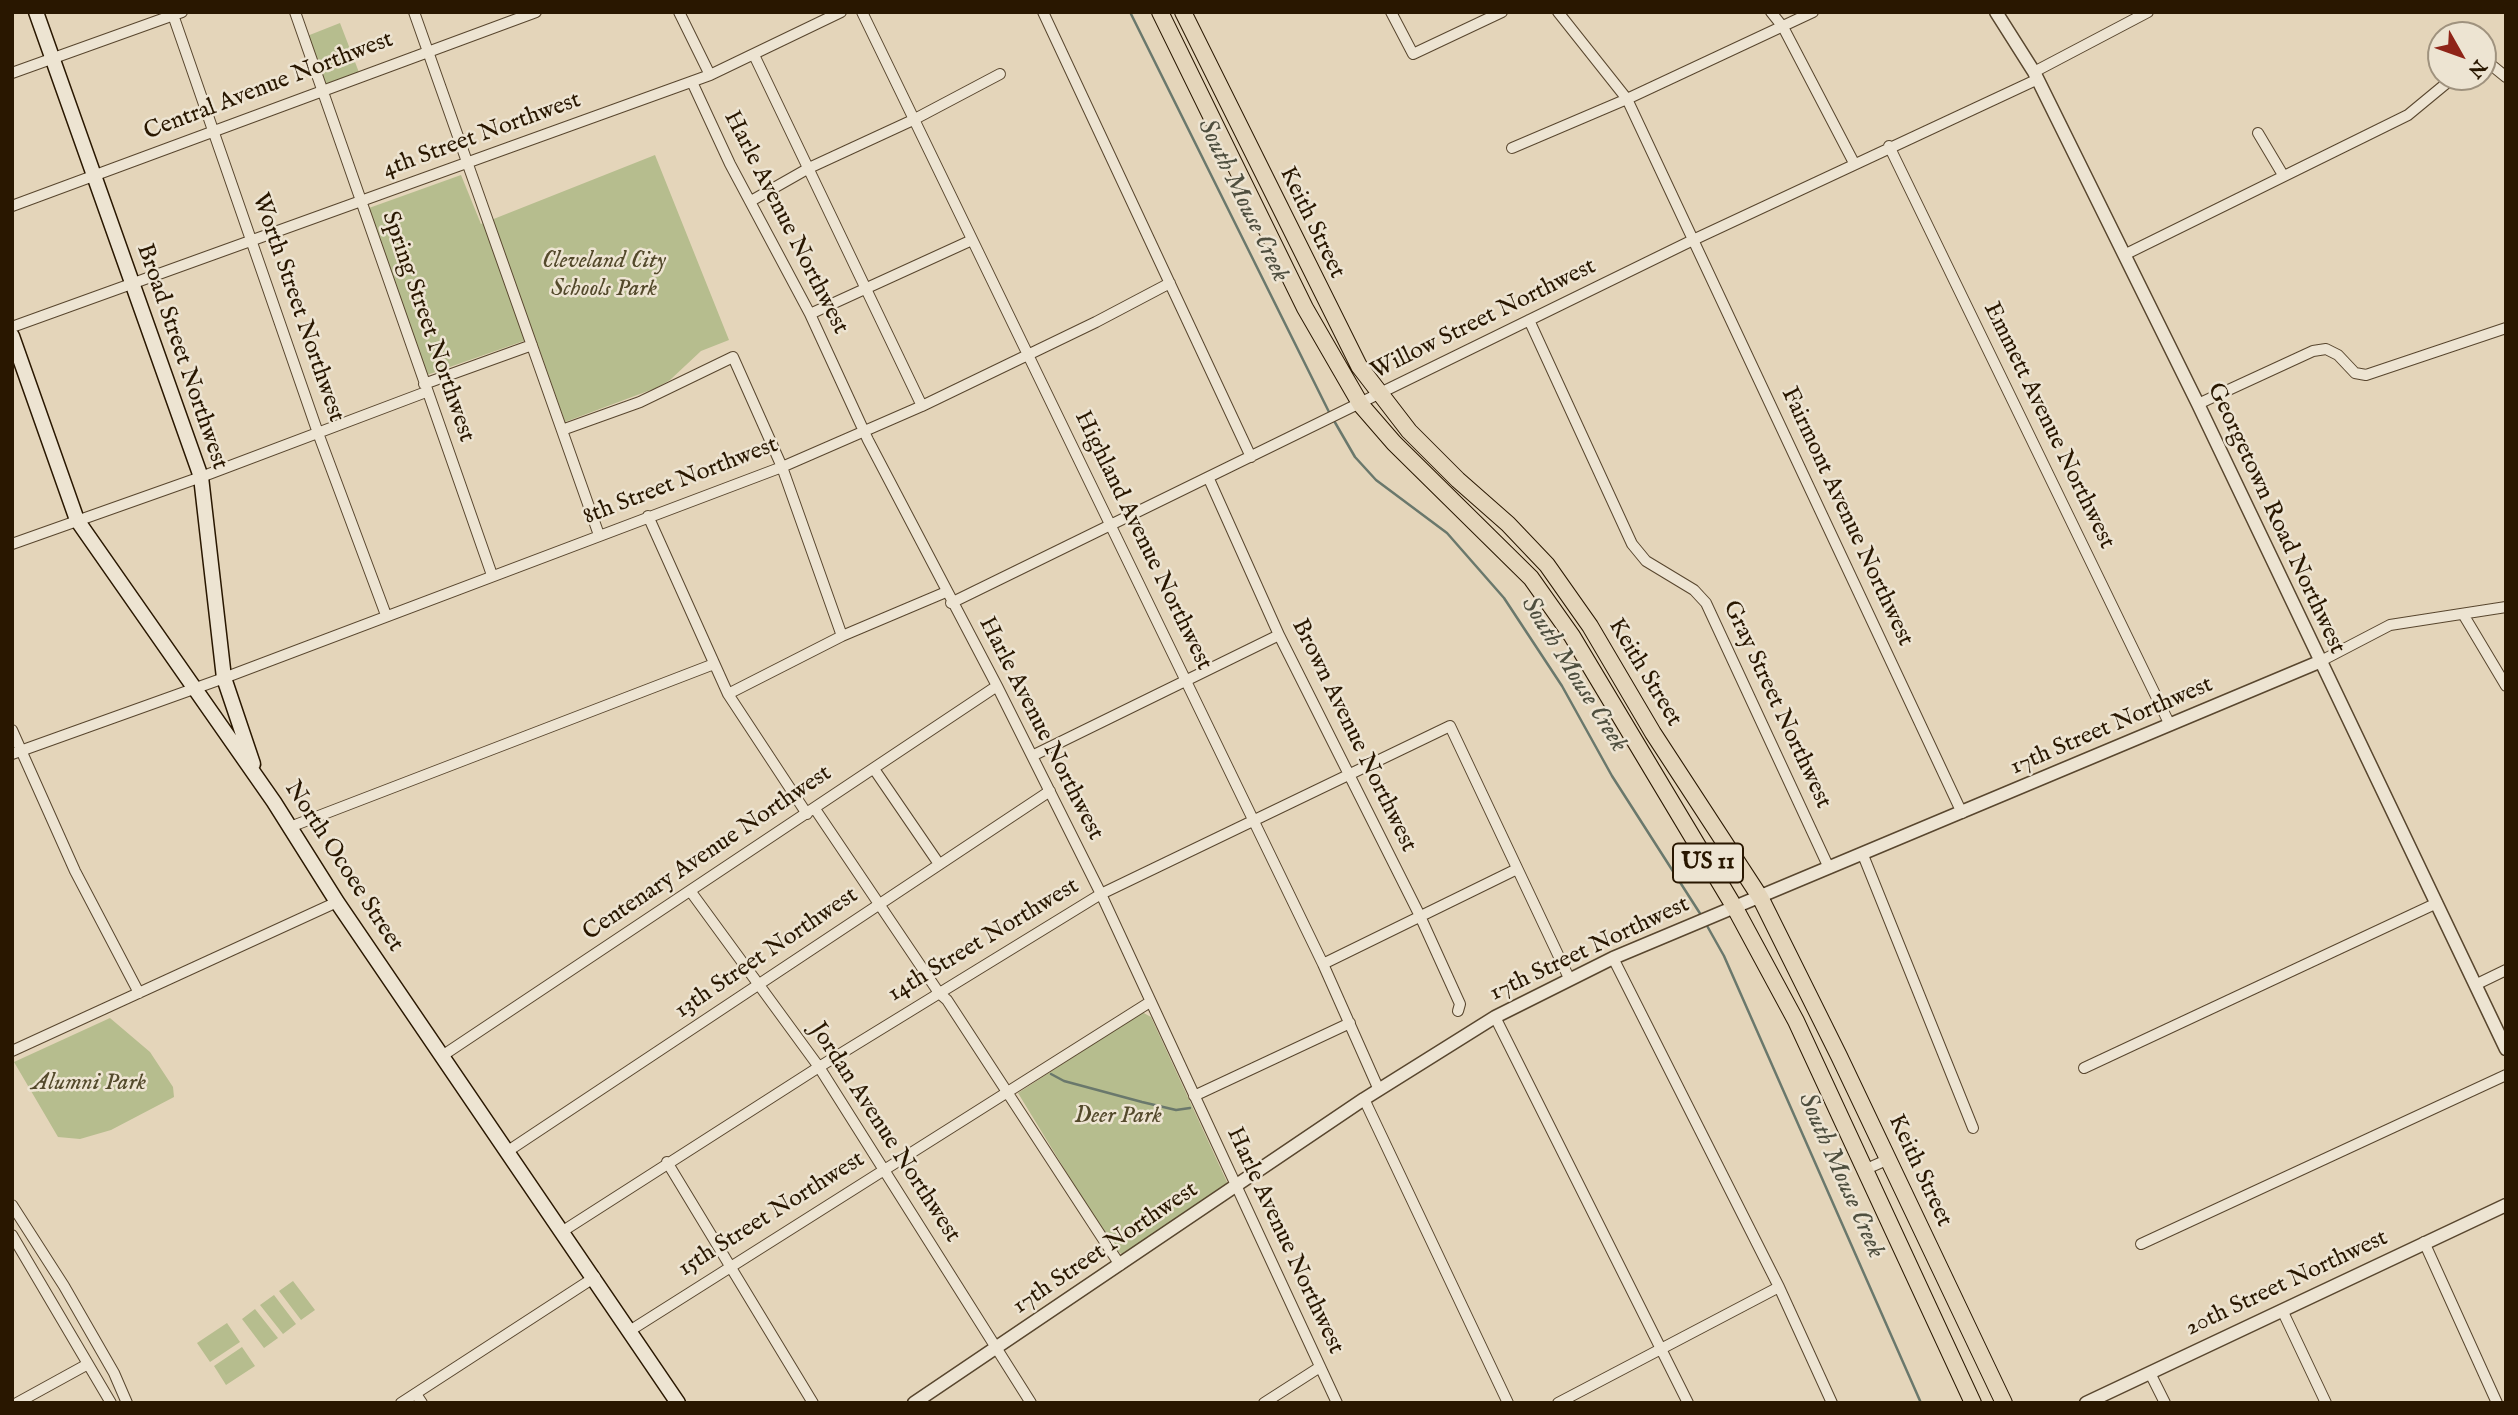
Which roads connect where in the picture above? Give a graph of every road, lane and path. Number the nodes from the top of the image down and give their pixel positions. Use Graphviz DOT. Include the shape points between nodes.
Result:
graph roads {
  1 [pos="36,12"];
  2 [pos="295,12"];
  3 [pos="414,12"];
  4 [pos="536,12"];
  5 [pos="679,12"];
  6 [pos="841,12"];
  7 [pos="862,12"];
  8 [pos="1043,12"];
  9 [pos="1160,12"];
  10 [pos="1183,12"];
  11 [pos="1391,12"];
  12 [pos="1502,12"];
  13 [pos="1558,12"];
  14 [pos="1771,12"];
  15 [pos="1813,12"];
  16 [pos="1996,12"];
  17 [pos="2148,12"];
  18 [pos="176,13"];
  19 [pos="1783,27"];
  20 [pos="427,51"];
  21 [pos="754,55"];
  22 [pos="51,59"];
  23 [pos="12,73"];
  24 [pos="710,75"];
  25 [pos="1000,75"];
  26 [pos="2036,75"];
  27 [pos="1214,76"];
  28 [pos="692,82"];
  29 [pos="1195,85"];
  30 [pos="322,91"];
  31 [pos="2437,91"];
  32 [pos="1627,99"];
  33 [pos="913,120"];
  34 [pos="213,131"];
  35 [pos="2258,133"];
  36 [pos="1889,146"];
  37 [pos="1512,148"];
  38 [pos="1854,163"];
  39 [pos="466,164"];
  40 [pos="809,168"];
  41 [pos="2283,175"];
  42 [pos="94,176"];
  43 [pos="751,201"];
  44 [pos="361,203"];
  45 [pos="15,205"];
  46 [pos="972,240"];
  47 [pos="1693,240"];
  48 [pos="251,242"];
  49 [pos="2124,255"];
  50 [pos="1170,283"];
  51 [pos="132,285"];
  52 [pos="867,289"];
  53 [pos="810,314"];
  54 [pos="1529,320"];
  55 [pos="12,327"];
  56 [pos="2506,328"];
  57 [pos="12,336"];
  58 [pos="532,345"];
  59 [pos="1027,354"];
  60 [pos="425,388"];
  61 [pos="1381,395"];
  62 [pos="2198,404"];
  63 [pos="1361,405"];
  64 [pos="922,406"];
  65 [pos="562,430"];
  66 [pos="318,433"];
  67 [pos="865,433"];
  68 [pos="1251,457"];
  69 [pos="782,467"];
  70 [pos="201,477"];
  71 [pos="1209,479"];
  72 [pos="648,516"];
  73 [pos="77,520"];
  74 [pos="1112,526"];
  75 [pos="599,535"];
  76 [pos="12,544"];
  77 [pos="492,575"];
  78 [pos="946,593"];
  79 [pos="951,603"];
  80 [pos="2506,607"];
  81 [pos="2463,614"];
  82 [pos="386,615"];
  83 [pos="1590,626"];
  84 [pos="1279,635"];
  85 [pos="842,636"];
  86 [pos="1572,636"];
  87 [pos="2319,662"];
  88 [pos="714,664"];
  89 [pos="224,678"];
  90 [pos="1187,681"];
  91 [pos="997,686"];
  92 [pos="2506,687"];
  93 [pos="193,690"];
  94 [pos="728,694"];
  95 [pos="2170,725"];
  96 [pos="12,730"];
  97 [pos="16,753"];
  98 [pos="1032,756"];
  99 [pos="873,769"];
  100 [pos="1347,774"];
  101 [pos="1050,791"];
  102 [pos="274,802"];
  103 [pos="811,812"];
  104 [pos="1962,813"];
  105 [pos="1253,819"];
  106 [pos="290,827"];
  107 [pos="1863,855"];
  108 [pos="939,864"];
  109 [pos="1829,868"];
  110 [pos="1517,869"];
  111 [pos="691,892"];
  112 [pos="1101,894"];
  113 [pos="1760,897"];
  114 [pos="337,902"];
  115 [pos="2437,903"];
  116 [pos="880,904"];
  117 [pos="1735,908"];
  118 [pos="1420,916"];
  119 [pos="1613,958"];
  120 [pos="1323,964"];
  121 [pos="2506,970"];
  122 [pos="1569,978"];
  123 [pos="761,985"];
  124 [pos="2475,985"];
  125 [pos="1804,986"];
  126 [pos="139,993"];
  127 [pos="939,993"];
  128 [pos="1150,1002"];
  129 [pos="1458,1011"];
  130 [pos="1495,1017"];
  131 [pos="1350,1023"];
  132 [pos="1798,1025"];
  133 [pos="2506,1049"];
  134 [pos="12,1051"];
  135 [pos="442,1056"];
  136 [pos="819,1067"];
  137 [pos="2084,1068"];
  138 [pos="2506,1075"];
  139 [pos="1379,1090"];
  140 [pos="1006,1091"];
  141 [pos="1194,1096"];
  142 [pos="1364,1100"];
  143 [pos="1973,1128"];
  144 [pos="508,1151"];
  145 [pos="1889,1159"];
  146 [pos="667,1162"];
  147 [pos="884,1169"];
  148 [pos="1864,1170"];
  149 [pos="1235,1187"];
  150 [pos="12,1205"];
  151 [pos="2506,1205"];
  152 [pos="563,1231"];
  153 [pos="12,1235"];
  154 [pos="2424,1242"];
  155 [pos="2141,1244"];
  156 [pos="1120,1265"];
  157 [pos="731,1266"];
  158 [pos="595,1277"];
  159 [pos="1946,1280"];
  160 [pos="1779,1287"];
  161 [pos="2282,1310"];
  162 [pos="631,1330"];
  163 [pos="1940,1331"];
  164 [pos="997,1348"];
  165 [pos="1660,1349"];
  166 [pos="88,1364"];
  167 [pos="1320,1367"];
  168 [pos="2150,1373"];
  169 [pos="419,1398"];
  170 [pos="17,1403"];
  171 [pos="111,1403"];
  172 [pos="127,1403"];
  173 [pos="401,1403"];
  174 [pos="678,1403"];
  175 [pos="813,1403"];
  176 [pos="914,1403"];
  177 [pos="1031,1403"];
  178 [pos="1264,1403"];
  179 [pos="1337,1403"];
  180 [pos="1508,1403"];
  181 [pos="1558,1403"];
  182 [pos="1688,1403"];
  183 [pos="1832,1403"];
  184 [pos="1973,1403"];
  185 [pos="2004,1403"];
  186 [pos="2086,1403"];
  187 [pos="2165,1403"];
  188 [pos="2326,1403"];
  189 [pos="2497,1403"];
  1 -- 22 [label="main road, Broad Street Northwest"];
  2 -- 30 [label="street, Spring Street Northwest"];
  3 -- 20 [label="street"];
  4 -- 20 [label="street, Central Avenue Northwest"];
  5 -- 24 [label="street"];
  6 -- 21 [label="street, 4th Street Northwest"];
  7 -- 33 [label="street, Highland Avenue Northwest"];
  8 -- 50 [label="street"];
  9 -- 29 [label="main road, Keith Street / US 11"];
  10 -- 27 [label="main road, Keith Street / US 11"];
  11 -- 12 [label="street" via="1413,54"];
  13 -- 32 [label="street, Fairmont Avenue Northwest"];
  14 -- 19 [label="street"];
  15 -- 19 [label="street"];
  16 -- 26 [label="street, Georgetown Road Northwest"];
  17 -- 26 [label="street, Willow Street Northwest"];
  18 -- 22 [label="street"];
  18 -- 34 [label="street, Worth Street Northwest"];
  19 -- 32 [label="street"];
  19 -- 38 [label="street"];
  20 -- 30 [label="street, Central Avenue Northwest"];
  20 -- 39 [label="street"];
  21 -- 24 [label="street, 4th Street Northwest"];
  21 -- 40 [label="street"];
  22 -- 23 [label="street"];
  22 -- 42 [label="main road, Broad Street Northwest"];
  24 -- 28 [label="street, 4th Street Northwest"];
  25 -- 33 [label="street"];
  26 -- 36 [label="street, Willow Street Northwest"];
  26 -- 49 [label="street, Georgetown Road Northwest"];
  27 -- 29 [label="main road"];
  27 -- 61 [label="main road, Keith Street / US 11" via="1359,366"];
  28 -- 39 [label="street, 4th Street Northwest"];
  28 -- 43 [label="street, Harle Avenue Northwest"];
  29 -- 63 [label="main road, Keith Street / US 11" via="1305,308"];
  30 -- 34 [label="street, Central Avenue Northwest"];
  30 -- 44 [label="street, Spring Street Northwest"];
  31 -- 41 [label="street" via="2408,115"];
  32 -- 37 [label="street"];
  32 -- 47 [label="street, Fairmont Avenue Northwest"];
  33 -- 40 [label="street"];
  33 -- 46 [label="street, Highland Avenue Northwest"];
  34 -- 42 [label="street, Central Avenue Northwest"];
  34 -- 48 [label="street, Worth Street Northwest"];
  35 -- 41 [label="street"];
  36 -- 38 [label="street, Willow Street Northwest"];
  36 -- 95 [label="street, Emmett Avenue Northwest"];
  38 -- 47 [label="street, Willow Street Northwest"];
  39 -- 44 [label="street, 4th Street Northwest"];
  39 -- 58 [label="street"];
  40 -- 43 [label="street"];
  40 -- 52 [label="street"];
  41 -- 49 [label="street"];
  42 -- 45 [label="street, Central Avenue Northwest"];
  42 -- 51 [label="main road, Broad Street Northwest"];
  43 -- 53 [label="street, Harle Avenue Northwest"];
  44 -- 48 [label="street, 4th Street Northwest"];
  44 -- 60 [label="street, Spring Street Northwest"];
  46 -- 52 [label="street"];
  46 -- 59 [label="street, Highland Avenue Northwest"];
  47 -- 54 [label="street, Willow Street Northwest"];
  47 -- 104 [label="street, Fairmont Avenue Northwest"];
  48 -- 51 [label="street, 4th Street Northwest"];
  48 -- 66 [label="street, Worth Street Northwest"];
  49 -- 62 [label="street, Georgetown Road Northwest"];
  50 -- 59 [label="street, 8th Street Northwest"];
  50 -- 68 [label="street"];
  51 -- 55 [label="street, 4th Street Northwest"];
  51 -- 70 [label="main road, Broad Street Northwest"];
  52 -- 53 [label="street"];
  52 -- 64 [label="street"];
  53 -- 67 [label="street, Harle Avenue Northwest"];
  54 -- 61 [label="street, Willow Street Northwest"];
  54 -- 109 [label="street, Gray Street Northwest" via="1632,544 1646,561 1694,590 1706,603"];
  56 -- 62 [label="street" via="2366,375 2355,373 2326,349 2313,351"];
  57 -- 73 [label="main road, North Ocoee Street"];
  58 -- 60 [label="street"];
  58 -- 65 [label="street"];
  59 -- 64 [label="street, 8th Street Northwest"];
  59 -- 74 [label="street, Highland Avenue Northwest"];
  60 -- 66 [label="street"];
  60 -- 77 [label="street, Spring Street Northwest"];
  61 -- 63 [label="street, Willow Street Northwest"];
  61 -- 83 [label="main road, Keith Street / US 11" via="1409,431 1548,565"];
  62 -- 87 [label="street, Georgetown Road Northwest"];
  63 -- 68 [label="street, Willow Street Northwest"];
  63 -- 86 [label="main road, Keith Street / US 11" via="1531,578"];
  64 -- 67 [label="street, 8th Street Northwest"];
  65 -- 69 [label="street" via="639,402 733,357"];
  65 -- 75 [label="street"];
  66 -- 70 [label="street"];
  66 -- 82 [label="street, Worth Street Northwest"];
  67 -- 69 [label="street, 8th Street Northwest"];
  67 -- 78 [label="street, Harle Avenue Northwest"];
  68 -- 71 [label="street, Willow Street Northwest"];
  69 -- 72 [label="street, 8th Street Northwest"];
  69 -- 85 [label="street"];
  70 -- 73 [label="street"];
  70 -- 89 [label="main road, Broad Street Northwest"];
  71 -- 74 [label="street, Willow Street Northwest"];
  71 -- 84 [label="street, Brown Avenue Northwest"];
  72 -- 75 [label="street, 8th Street Northwest"];
  72 -- 88 [label="street"];
  73 -- 76 [label="street"];
  73 -- 93 [label="main road, North Ocoee Street"];
  74 -- 79 [label="street, Willow Street Northwest"];
  74 -- 90 [label="street, Highland Avenue Northwest"];
  75 -- 77 [label="street, 8th Street Northwest"];
  77 -- 82 [label="street, 8th Street Northwest"];
  78 -- 79 [label="street, Harle Avenue Northwest"];
  78 -- 85 [label="street"];
  79 -- 91 [label="street, Harle Avenue Northwest"];
  80 -- 81 [label="street, 17th Street Northwest"];
  81 -- 87 [label="street, 17th Street Northwest" via="2390,625"];
  81 -- 92 [label="street"];
  82 -- 89 [label="street, 8th Street Northwest"];
  83 -- 86 [label="street"];
  83 -- 113 [label="main road, Keith Street / US 11"];
  84 -- 90 [label="street"];
  84 -- 100 [label="street, Brown Avenue Northwest"];
  85 -- 94 [label="street"];
  86 -- 117 [label="main road, Keith Street / US 11"];
  87 -- 95 [label="street, 17th Street Northwest"];
  87 -- 115 [label="street, Georgetown Road Northwest"];
  88 -- 94 [label="street"];
  88 -- 106 [label="street"];
  89 -- 93 [label="street, 8th Street Northwest"];
  89 -- 102 [label="main road, Broad Street Northwest" via="251,760"];
  90 -- 98 [label="street"];
  90 -- 105 [label="street, Highland Avenue Northwest"];
  91 -- 98 [label="street, Harle Avenue Northwest"];
  91 -- 99 [label="street, Centenary Avenue Northwest"];
  93 -- 97 [label="street, 8th Street Northwest"];
  93 -- 102 [label="main road, North Ocoee Street"];
  94 -- 103 [label="street"];
  95 -- 104 [label="street, 17th Street Northwest"];
  96 -- 97 [label="street"];
  97 -- 126 [label="street"];
  98 -- 101 [label="street, Harle Avenue Northwest"];
  99 -- 103 [label="street, Centenary Avenue Northwest"];
  99 -- 108 [label="street"];
  100 -- 105 [label="street, 14th Street Northwest"];
  100 -- 110 [label="street, 14th Street Northwest" via="1450,726"];
  100 -- 118 [label="street, Brown Avenue Northwest"];
  101 -- 108 [label="street, 13th Street Northwest"];
  101 -- 112 [label="street, Harle Avenue Northwest"];
  102 -- 106 [label="main road, North Ocoee Street"];
  103 -- 111 [label="street, Centenary Avenue Northwest"];
  103 -- 116 [label="street"];
  104 -- 107 [label="street, 17th Street Northwest"];
  105 -- 112 [label="street, 14th Street Northwest"];
  105 -- 120 [label="street, Highland Avenue Northwest"];
  106 -- 114 [label="main road, North Ocoee Street"];
  107 -- 109 [label="street, 17th Street Northwest"];
  107 -- 143 [label="street"];
  108 -- 116 [label="street, 13th Street Northwest"];
  109 -- 113 [label="street, 17th Street Northwest"];
  110 -- 118 [label="street"];
  110 -- 122 [label="street"];
  111 -- 123 [label="street, Jordan Avenue Northwest"];
  111 -- 135 [label="street, Centenary Avenue Northwest"];
  112 -- 127 [label="street, 14th Street Northwest"];
  112 -- 128 [label="street, Harle Avenue Northwest"];
  113 -- 117 [label="street, 17th Street Northwest"];
  113 -- 125 [label="main road, Keith Street / US 11"];
  114 -- 126 [label="street"];
  114 -- 135 [label="main road, North Ocoee Street"];
  115 -- 124 [label="street, Georgetown Road Northwest"];
  115 -- 137 [label="street"];
  116 -- 123 [label="street, 13th Street Northwest"];
  116 -- 127 [label="street"];
  117 -- 119 [label="street, 17th Street Northwest"];
  117 -- 132 [label="main road, Keith Street / US 11"];
  118 -- 120 [label="street"];
  118 -- 129 [label="street, Brown Avenue Northwest" via="1460,1004"];
  119 -- 122 [label="street, 17th Street Northwest"];
  119 -- 160 [label="street"];
  120 -- 131 [label="street, Highland Avenue Northwest"];
  121 -- 124 [label="street"];
  122 -- 130 [label="street, 17th Street Northwest"];
  123 -- 136 [label="street, Jordan Avenue Northwest"];
  123 -- 144 [label="street, 13th Street Northwest"];
  124 -- 133 [label="street, Georgetown Road Northwest"];
  125 -- 132 [label="main road"];
  125 -- 145 [label="main road, Keith Street / US 11"];
  126 -- 134 [label="street"];
  127 -- 136 [label="street, 14th Street Northwest"];
  127 -- 140 [label="street"];
  128 -- 140 [label="street, 15th Street Northwest"];
  128 -- 141 [label="street, Harle Avenue Northwest"];
  130 -- 139 [label="street, 17th Street Northwest"];
  130 -- 165 [label="street"];
  131 -- 139 [label="street, Highland Avenue Northwest"];
  131 -- 141 [label="street"];
  132 -- 148 [label="main road, Keith Street / US 11"];
  135 -- 144 [label="main road, North Ocoee Street"];
  136 -- 146 [label="street, 14th Street Northwest"];
  136 -- 147 [label="street, Jordan Avenue Northwest"];
  138 -- 155 [label="street"];
  139 -- 142 [label="street, 17th Street Northwest"];
  140 -- 147 [label="street, 15th Street Northwest"];
  140 -- 156 [label="street"];
  141 -- 149 [label="street, Harle Avenue Northwest"];
  142 -- 149 [label="street, 17th Street Northwest"];
  142 -- 180 [label="street"];
  144 -- 152 [label="main road, North Ocoee Street"];
  145 -- 148 [label="street"];
  145 -- 159 [label="main road, Keith Street / US 11"];
  146 -- 152 [label="street, 14th Street Northwest"];
  146 -- 157 [label="street"];
  147 -- 157 [label="street, 15th Street Northwest"];
  147 -- 164 [label="street, Jordan Avenue Northwest"];
  148 -- 163 [label="main road, Keith Street / US 11"];
  149 -- 156 [label="street, 17th Street Northwest"];
  149 -- 167 [label="street, Harle Avenue Northwest"];
  150 -- 172 [label="street" via="64,1286"];
  151 -- 154 [label="street, 20th Street Northwest"];
  152 -- 158 [label="main road, North Ocoee Street"];
  153 -- 166 [label="street"];
  154 -- 161 [label="street, 20th Street Northwest"];
  154 -- 189 [label="street"];
  156 -- 164 [label="street, 17th Street Northwest"];
  157 -- 162 [label="street, 15th Street Northwest"];
  157 -- 175 [label="street"];
  158 -- 162 [label="main road, North Ocoee Street"];
  158 -- 169 [label="street"];
  159 -- 163 [label="main road" via="1935,1299"];
  159 -- 185 [label="main road, Keith Street / US 11"];
  160 -- 165 [label="street"];
  160 -- 183 [label="street"];
  161 -- 168 [label="street, 20th Street Northwest"];
  161 -- 188 [label="street"];
  162 -- 174 [label="main road, North Ocoee Street"];
  163 -- 184 [label="main road, Keith Street / US 11"];
  164 -- 176 [label="street, 17th Street Northwest"];
  164 -- 177 [label="street, Jordan Avenue Northwest"];
  165 -- 181 [label="street"];
  165 -- 182 [label="street"];
  166 -- 170 [label="street"];
  166 -- 171 [label="street"];
  167 -- 178 [label="street"];
  167 -- 179 [label="street, Harle Avenue Northwest"];
  168 -- 186 [label="street, 20th Street Northwest"];
  168 -- 187 [label="street"];
  169 -- 173 [label="street"];
}
